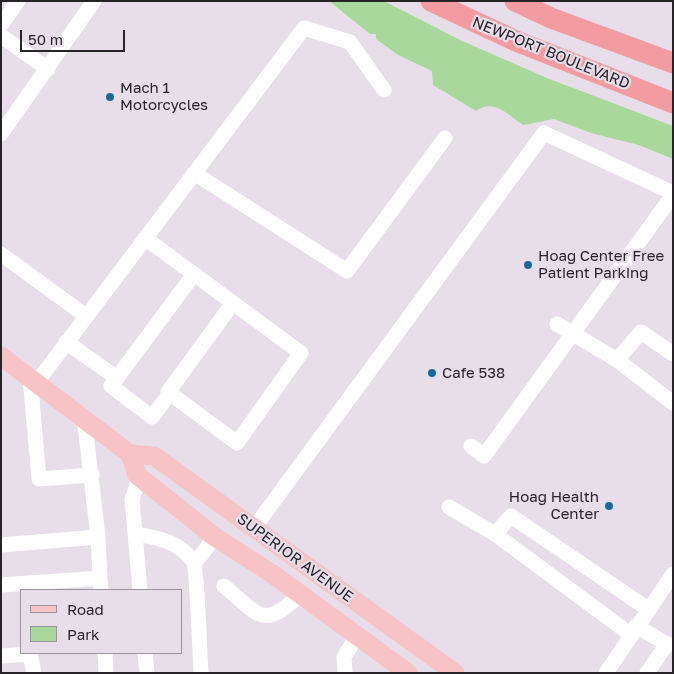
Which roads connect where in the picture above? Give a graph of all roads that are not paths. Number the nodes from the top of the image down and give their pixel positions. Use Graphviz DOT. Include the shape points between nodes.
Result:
graph roads {
  1 [pos="18,1"];
  2 [pos="94,1"];
  3 [pos="431,1"];
  4 [pos="515,1"];
  5 [pos="1,25"];
  6 [pos="1,36"];
  7 [pos="673,63"];
  8 [pos="48,69"];
  9 [pos="384,90"];
  10 [pos="673,103"];
  11 [pos="1,134"];
  12 [pos="444,138"];
  13 [pos="194,173"];
  14 [pos="673,194"];
  15 [pos="145,238"];
  16 [pos="1,254"];
  17 [pos="194,274"];
  18 [pos="233,303"];
  19 [pos="86,316"];
  20 [pos="558,324"];
  21 [pos="572,334"];
  22 [pos="66,342"];
  23 [pos="673,354"];
  24 [pos="2,357"];
  25 [pos="617,360"];
  26 [pos="33,379"];
  27 [pos="114,382"];
  28 [pos="170,393"];
  29 [pos="673,403"];
  30 [pos="84,417"];
  31 [pos="472,446"];
  32 [pos="130,454"];
  33 [pos="92,474"];
  34 [pos="140,477"];
  35 [pos="449,507"];
  36 [pos="254,528"];
  37 [pos="136,534"];
  38 [pos="495,534"];
  39 [pos="215,537"];
  40 [pos="98,538"];
  41 [pos="1,545"];
  42 [pos="195,563"];
  43 [pos="673,574"];
  44 [pos="100,584"];
  45 [pos="1,585"];
  46 [pos="224,586"];
  47 [pos="140,589"];
  48 [pos="300,594"];
  49 [pos="648,609"];
  50 [pos="633,630"];
  51 [pos="357,636"];
  52 [pos="670,640"];
  53 [pos="105,654"];
  54 [pos="145,654"];
  55 [pos="1,656"];
  56 [pos="34,673"];
  57 [pos="106,673"];
  58 [pos="147,673"];
  59 [pos="201,673"];
  60 [pos="344,673"];
  61 [pos="408,673"];
  62 [pos="454,673"];
  63 [pos="606,673"];
  64 [pos="648,673"];
  1 -- 5 [label="street"];
  2 -- 8 [label="street"];
  3 -- 10 [label="highway, NEWPORT BOULEVARD" via="516,41"];
  4 -- 7 [label="highway" via="551,18"];
  6 -- 8 [label="street"];
  8 -- 11 [label="street"];
  9 -- 13 [label="street" via="350,42 304,28"];
  12 -- 13 [label="street" via="347,270"];
  13 -- 15 [label="street"];
  14 -- 21 [label="street"];
  14 -- 36 [label="street" via="544,133"];
  15 -- 17 [label="street"];
  15 -- 19 [label="street"];
  16 -- 19 [label="street"];
  17 -- 18 [label="street"];
  17 -- 27 [label="street"];
  18 -- 28 [label="street"];
  18 -- 28 [label="street" via="301,352 237,443"];
  19 -- 22 [label="street"];
  20 -- 21 [label="street"];
  21 -- 25 [label="street"];
  21 -- 31 [label="street" via="484,456"];
  22 -- 26 [label="street"];
  22 -- 27 [label="street"];
  23 -- 25 [label="street" via="641,332"];
  24 -- 26 [label="main road, SUPERIOR AVENUE"];
  25 -- 29 [label="street"];
  26 -- 30 [label="main road, SUPERIOR AVENUE"];
  26 -- 33 [label="street" via="39,479"];
  27 -- 28 [label="street" via="152,417"];
  30 -- 32 [label="main road, SUPERIOR AVENUE"];
  30 -- 33 [label="street"];
  32 -- 34 [label="main road, SUPERIOR AVENUE"];
  32 -- 36 [label="main road, SUPERIOR AVENUE" via="154,456"];
  33 -- 40 [label="street"];
  34 -- 37 [label="street" via="132,499"];
  34 -- 39 [label="main road, SUPERIOR AVENUE"];
  35 -- 38 [label="street"];
  36 -- 62 [label="main road, SUPERIOR AVENUE"];
  37 -- 42 [label="street" via="167,540 182,549"];
  37 -- 47 [label="street"];
  38 -- 49 [label="street" via="511,516"];
  38 -- 50 [label="street"];
  39 -- 42 [label="street"];
  39 -- 48 [label="main road, SUPERIOR AVENUE"];
  40 -- 41 [label="street"];
  40 -- 44 [label="street"];
  42 -- 59 [label="street"];
  43 -- 49 [label="street"];
  44 -- 45 [label="street"];
  46 -- 48 [label="street" via="258,616 270,616 285,609"];
  48 -- 51 [label="main road, SUPERIOR AVENUE"];
  49 -- 50 [label="street"];
  50 -- 52 [label="street"];
  50 -- 63 [label="street"];
  51 -- 60 [label="street" via="344,657"];
  51 -- 61 [label="main road, SUPERIOR AVENUE"];
  52 -- 64 [label="street"];
  53 -- 57 [label="street"];
  54 -- 58 [label="street"];
  55 -- 56 [label="street" via="30,654"];
}
